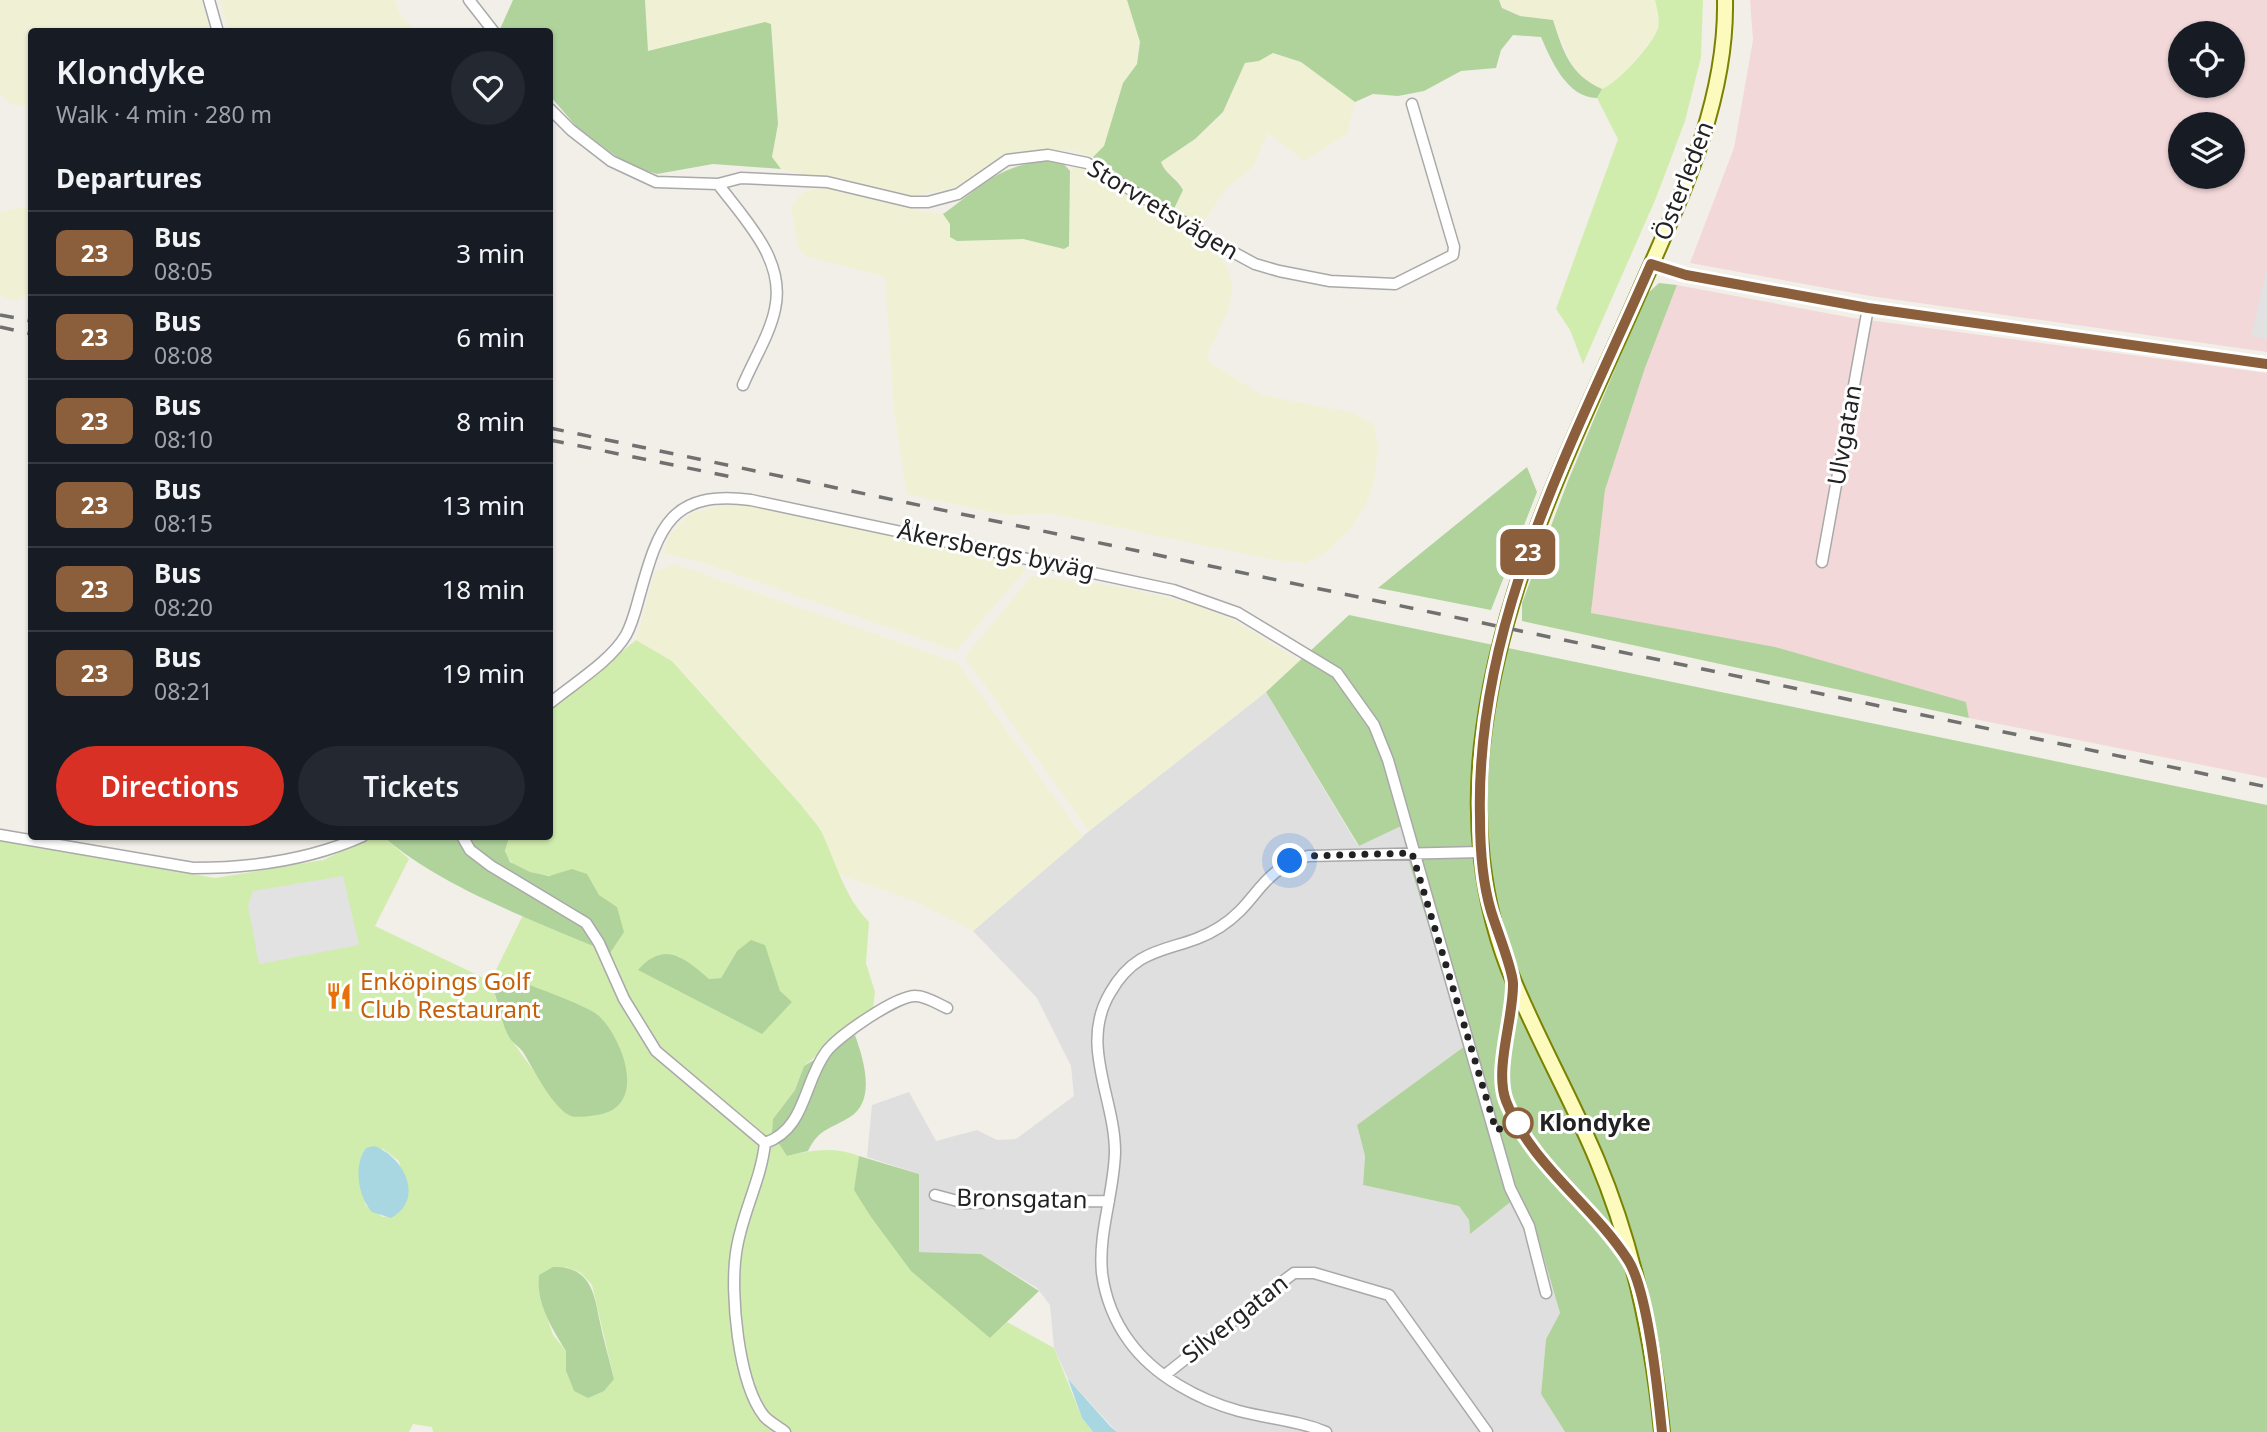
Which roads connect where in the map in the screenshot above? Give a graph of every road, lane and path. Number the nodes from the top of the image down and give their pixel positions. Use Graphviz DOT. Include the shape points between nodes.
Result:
graph roads {
  1 [pos="209,0"];
  2 [pos="469,0"];
  3 [pos="1725,0"];
  4 [pos="217,28"];
  5 [pos="491,28"];
  6 [pos="1412,104"];
  7 [pos="553,111"];
  8 [pos="718,184"];
  9 [pos="1651,264"];
  10 [pos="1868,308"];
  11 [pos="2267,364"];
  12 [pos="743,385"];
  13 [pos="1822,562"];
  14 [pos="553,701"];
  15 [pos="0,835"];
  16 [pos="28,840"];
  17 [pos="28,840"];
  18 [pos="353,840"];
  19 [pos="464,840"];
  20 [pos="1481,852"];
  21 [pos="1412,853"];
  22 [pos="947,1008"];
  23 [pos="765,1143"];
  24 [pos="935,1195"];
  25 [pos="1109,1201"];
  26 [pos="1546,1293"];
  27 [pos="1165,1375"];
  28 [pos="785,1432"];
  29 [pos="1326,1432"];
  30 [pos="1486,1432"];
  31 [pos="1662,1432"];
  1 -- 4 [label="street"];
  2 -- 5 [label="street"];
  3 -- 9 [label="street, Österleden" via="1709,114"];
  6 -- 8 [label="street, Storvretsvägen" via="1454,247 1453,255 1395,284 1330,281 1255,264 1087,163 1068,157 1037,155 1007,160 958,194 928,202 827,182 741,178"];
  7 -- 8 [label="street, Storvretsvägen" via="570,130 634,174 656,183"];
  8 -- 12 [label="street" via="754,230 777,279 775,310"];
  9 -- 10 [label="street" via="1686,275"];
  9 -- 20 [label="street, Österleden" via="1552,487 1510,604 1483,730"];
  10 -- 11 [label="street"];
  10 -- 13 [label="street, Ulvgatan"];
  14 -- 21 [label="street, Åkersbergs byväg" via="615,650 625,636 656,543 675,515 711,497 751,500 1173,590 1238,613 1320,660 1351,689 1374,725 1388,760"];
  15 -- 16 [label="street"];
  17 -- 18 [label="street" via="193,869 317,855"];
  19 -- 23 [label="street" via="491,866 586,923 656,1051"];
  20 -- 21 [label="street, Silvergatan"];
  20 -- 31 [label="street, Österleden" via="1489,905 1508,968 1597,1160 1618,1216 1645,1311"];
  21 -- 25 [label="street, Silvergatan" via="1308,856 1290,861 1275,870 1219,928 1149,952 1124,973 1105,1002 1097,1036 1096,1052 1114,1138"];
  21 -- 26 [label="street, Åkersbergs byväg" via="1510,1188 1529,1226"];
  22 -- 23 [label="street" via="919,996 901,998 835,1042 818,1066 793,1125 778,1139"];
  23 -- 28 [label="street" via="736,1251 734,1280 751,1393 764,1417"];
  24 -- 25 [label="street, Bronsgatan" via="964,1203"];
  25 -- 27 [label="street, Silvergatan" via="1101,1256 1112,1312 1130,1342"];
  27 -- 29 [label="street, Silvergatan" via="1189,1391 1239,1411 1289,1419"];
  27 -- 30 [label="street, Silvergatan" via="1294,1273 1314,1273 1389,1295"];
}
